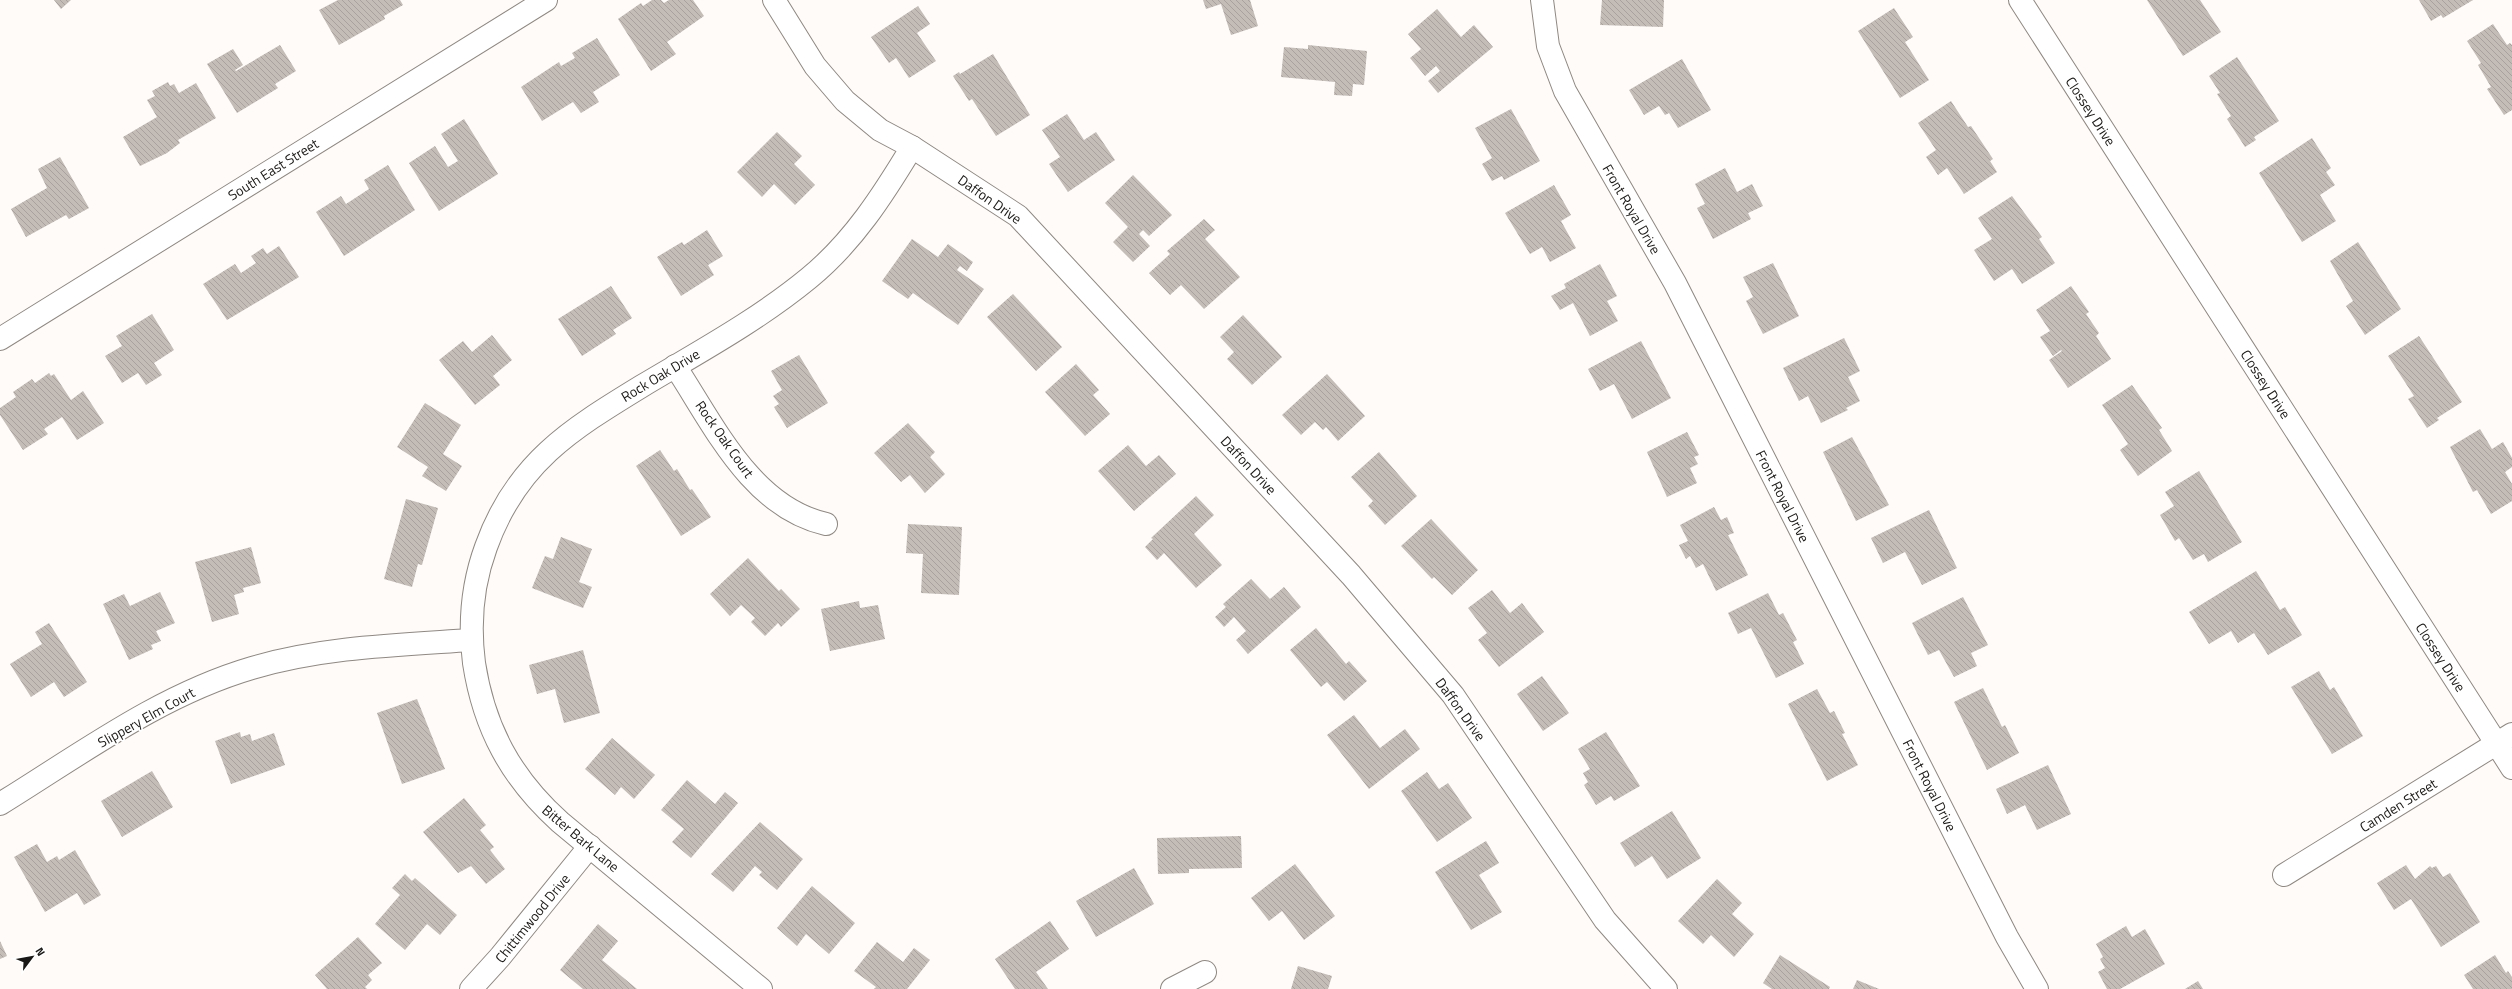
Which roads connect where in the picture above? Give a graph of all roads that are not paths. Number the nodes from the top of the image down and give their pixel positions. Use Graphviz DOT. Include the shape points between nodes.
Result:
graph roads {
  1 [pos="546,0"];
  2 [pos="774,0"];
  3 [pos="1542,0"];
  4 [pos="2020,0"];
  5 [pos="912,147"];
  6 [pos="0,339"];
  7 [pos="676,366"];
  8 [pos="826,524"];
  9 [pos="471,640"];
  10 [pos="2504,739"];
  11 [pos="2512,768"];
  12 [pos="0,804"];
  13 [pos="590,846"];
  14 [pos="2284,875"];
  15 [pos="1205,972"];
  16 [pos="471,989"];
  17 [pos="761,989"];
  18 [pos="1172,989"];
  19 [pos="1666,989"];
  20 [pos="2037,989"];
  1 -- 6 [label="street, South East Street"];
  2 -- 5 [label="street, Daffon Drive" via="815,66 845,101 880,130"];
  3 -- 20 [label="street, Front Royal Drive" via="1548,46 1564,91 1675,283 2007,937"];
  4 -- 10 [label="street, Clossey Drive"];
  5 -- 7 [label="street, Rock Oak Drive" via="869,214 851,237 811,277 764,312"];
  5 -- 19 [label="street, Daffon Drive" via="1018,216 1351,575 1453,695 1605,920"];
  7 -- 8 [label="street, Rock Oak Court" via="746,473 776,502 806,520"];
  7 -- 9 [label="street, Rock Oak Drive" via="570,431 544,455 517,486 496,521 481,562 473,605"];
  9 -- 12 [label="street, Slippery Elm Court" via="346,649 262,665 217,680 152,710"];
  9 -- 13 [label="street, Bitter Bark Lane" via="475,675 483,709 496,741 520,780 543,806"];
  10 -- 11 [label="street, Clossey Drive"];
  10 -- 14 [label="street, Camden Street"];
  13 -- 16 [label="street, Chittimwood Drive"];
  13 -- 17 [label="street, Bitter Bark Lane"];
  15 -- 18 [label="street"];
}
